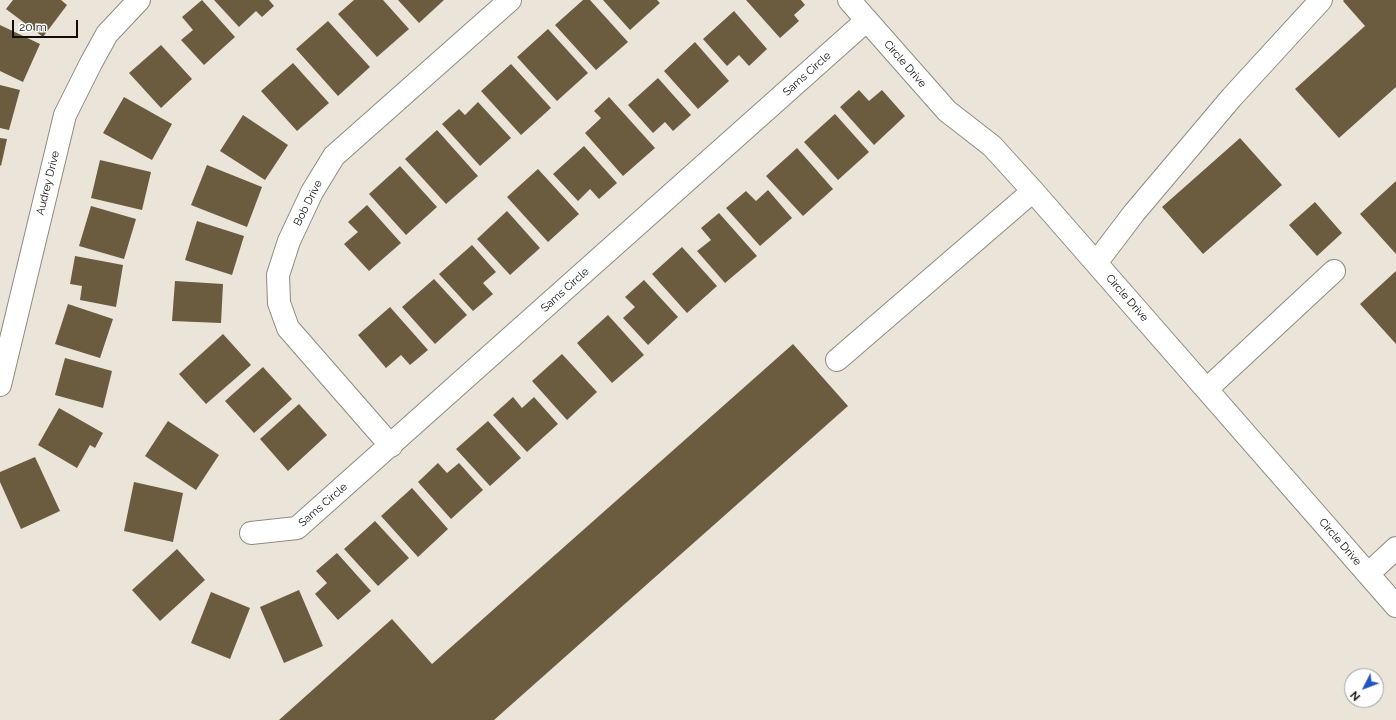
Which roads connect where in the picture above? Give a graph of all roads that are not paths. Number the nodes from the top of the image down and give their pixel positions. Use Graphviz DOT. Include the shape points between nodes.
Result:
graph roads {
  1 [pos="139,0"];
  2 [pos="510,0"];
  3 [pos="849,0"];
  4 [pos="1321,0"];
  5 [pos="867,20"];
  6 [pos="1033,191"];
  7 [pos="1096,263"];
  8 [pos="1334,271"];
  9 [pos="838,360"];
  10 [pos="0,385"];
  11 [pos="1207,388"];
  12 [pos="391,446"];
  13 [pos="251,533"];
  14 [pos="1396,548"];
  15 [pos="1368,574"];
  16 [pos="1396,606"];
  1 -- 10 [label="street, Audrey Drive" via="107,34 65,115"];
  2 -- 12 [label="street, Bob Drive" via="334,156 312,192 289,241 278,275 279,303 288,328"];
  3 -- 5 [label="street, Circle Drive"];
  4 -- 7 [label="street" via="1232,97 1134,213"];
  5 -- 6 [label="street, Circle Drive" via="947,111 992,146"];
  5 -- 12 [label="street, Sams Circle"];
  6 -- 7 [label="street, Circle Drive"];
  6 -- 9 [label="street"];
  7 -- 11 [label="street, Circle Drive"];
  8 -- 11 [label="street"];
  11 -- 15 [label="street, Circle Drive"];
  12 -- 13 [label="street, Sams Circle" via="297,528"];
  14 -- 15 [label="street"];
  15 -- 16 [label="street, Circle Drive"];
}
